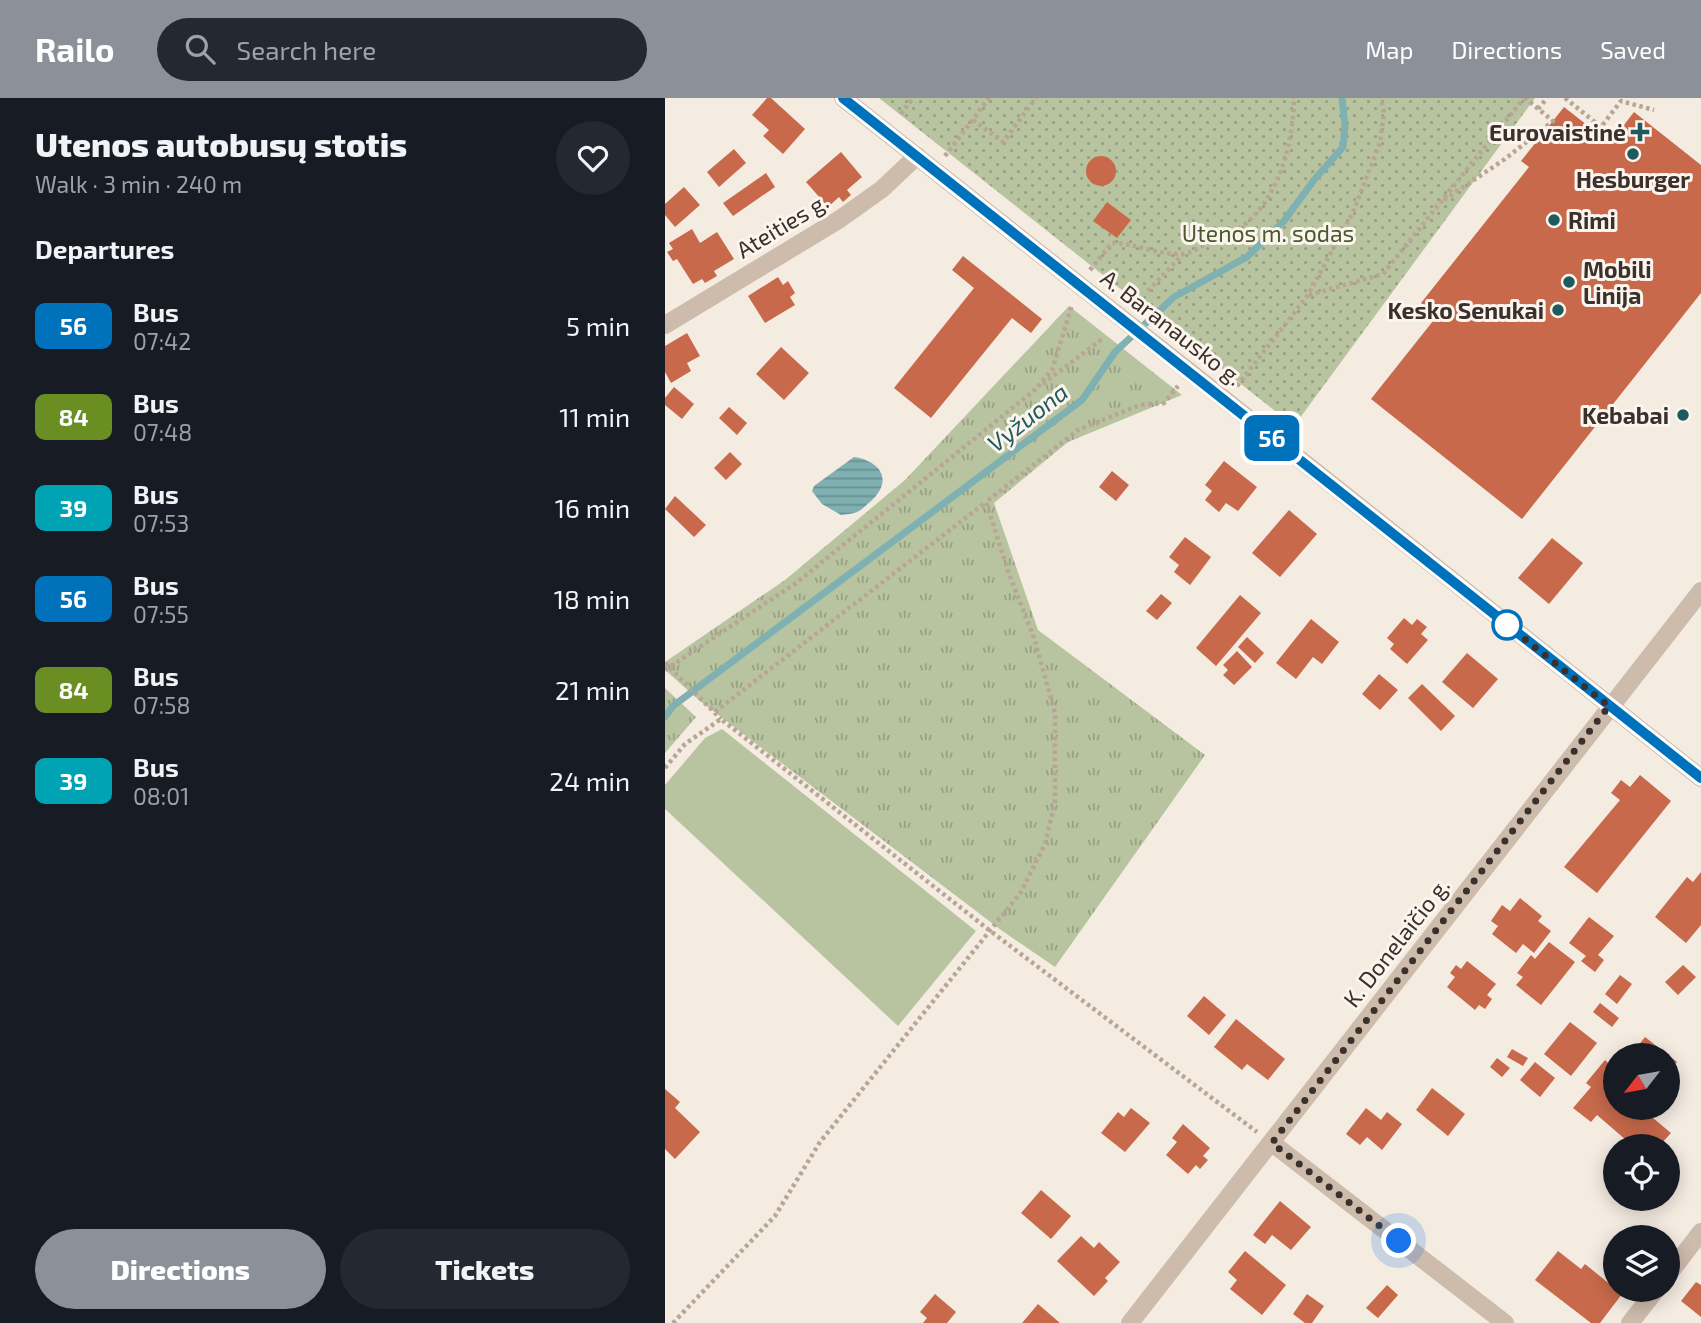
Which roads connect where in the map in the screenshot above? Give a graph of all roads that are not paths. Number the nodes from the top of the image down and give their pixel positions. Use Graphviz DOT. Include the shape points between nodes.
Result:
graph roads {
  1 [pos="843,98"];
  2 [pos="917,156"];
  3 [pos="665,325"];
  4 [pos="1701,591"];
  5 [pos="1609,706"];
  6 [pos="1701,778"];
  7 [pos="1272,1143"];
  8 [pos="1701,1232"];
  9 [pos="1680,1259"];
  10 [pos="1647,1302"];
  11 [pos="1130,1323"];
  12 [pos="1506,1323"];
  13 [pos="1630,1323"];
  1 -- 2 [label="street, A. Baranausko g."];
  2 -- 3 [label="street, Ateities g." via="840,219"];
  2 -- 5 [label="street, A. Baranausko g., bridge"];
  4 -- 5 [label="street, K. Donelaičio g."];
  5 -- 6 [label="street, A. Baranausko g."];
  5 -- 7 [label="street, K. Donelaičio g."];
  7 -- 11 [label="street, K. Donelaičio g."];
  7 -- 12 [label="street"];
  8 -- 9 [label="street"];
  10 -- 13 [label="street"];
}
